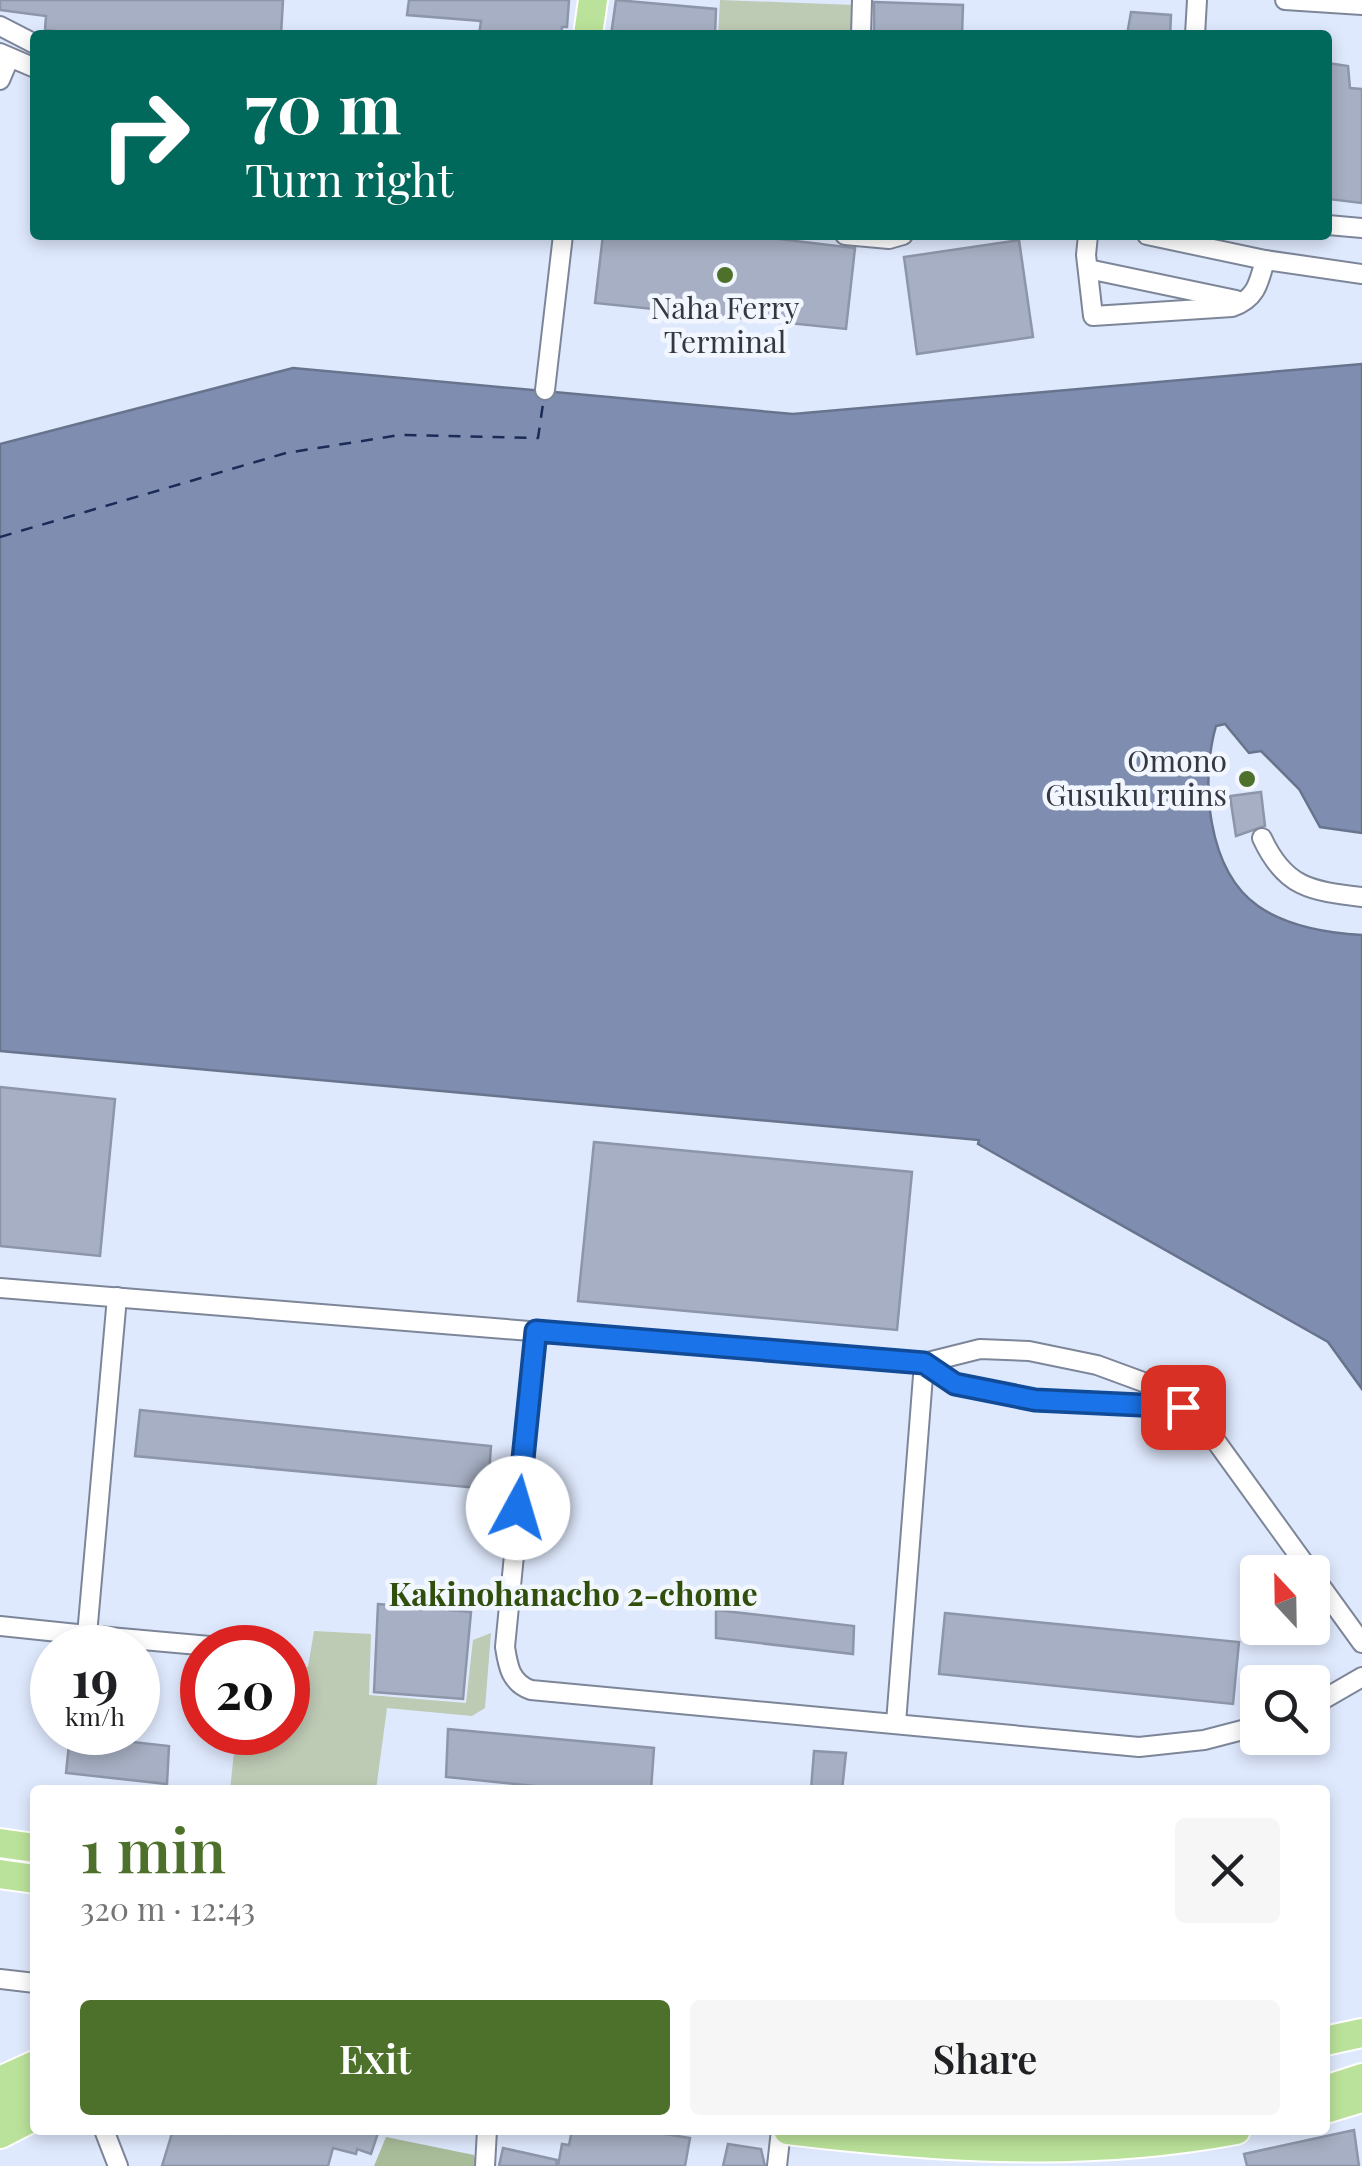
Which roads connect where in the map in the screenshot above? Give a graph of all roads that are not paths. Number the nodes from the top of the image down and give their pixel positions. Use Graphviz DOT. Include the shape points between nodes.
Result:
graph roads {
  1 [pos="593,0"];
  2 [pos="862,0"];
  3 [pos="1197,0"];
  4 [pos="1286,0"];
  5 [pos="1331,1"];
  6 [pos="1362,5"];
  7 [pos="0,26"];
  8 [pos="589,30"];
  9 [pos="861,30"];
  10 [pos="1195,30"];
  11 [pos="30,41"];
  12 [pos="5,56"];
  13 [pos="30,66"];
  14 [pos="0,80"];
  15 [pos="1332,225"];
  16 [pos="1362,228"];
  17 [pos="561,240"];
  18 [pos="1088,240"];
  19 [pos="1170,240"];
  20 [pos="1265,260"];
  21 [pos="1088,269"];
  22 [pos="1362,274"];
  23 [pos="1247,302"];
  24 [pos="544,390"];
  25 [pos="1262,838"];
  26 [pos="1362,896"];
  27 [pos="0,1288"];
  28 [pos="117,1297"];
  29 [pos="536,1331"];
  30 [pos="924,1363"];
  31 [pos="1183,1407"];
  32 [pos="89,1625"];
  33 [pos="0,1626"];
  34 [pos="30,1629"];
  35 [pos="1362,1643"];
  36 [pos="1362,1677"];
  37 [pos="1330,1696"];
  38 [pos="896,1723"];
  39 [pos="1240,1731"];
  40 [pos="0,1843"];
  41 [pos="30,1847"];
  42 [pos="0,1872"];
  43 [pos="30,1875"];
  44 [pos="0,1979"];
  45 [pos="30,1983"];
  46 [pos="1362,2033"];
  47 [pos="1330,2041"];
  48 [pos="30,2068"];
  49 [pos="1362,2075"];
  50 [pos="1330,2079"];
  51 [pos="0,2081"];
  52 [pos="1330,2088"];
  53 [pos="30,2096"];
  54 [pos="1362,2098"];
  55 [pos="1330,2108"];
  56 [pos="0,2110"];
  57 [pos="30,2119"];
  58 [pos="0,2134"];
  59 [pos="106,2135"];
  60 [pos="486,2135"];
  61 [pos="783,2135"];
  62 [pos="834,2135"];
  63 [pos="1204,2135"];
  64 [pos="1032,2148"];
  65 [pos="118,2166"];
  66 [pos="485,2166"];
  67 [pos="777,2166"];
  1 -- 8 [label="highway"];
  2 -- 9 [label="street"];
  3 -- 10 [label="street"];
  4 -- 5 [label="street"];
  5 -- 6 [label="street"];
  7 -- 11 [label="street"];
  12 -- 13 [label="street"];
  12 -- 14 [label="street"];
  15 -- 16 [label="street"];
  17 -- 24 [label="street"];
  18 -- 21 [label="street"];
  19 -- 20 [label="street"];
  20 -- 22 [label="street"];
  20 -- 23 [label="street"];
  21 -- 23 [label="street"];
  21 -- 23 [label="street" via="1093,316"];
  25 -- 26 [label="street" via="1276,866 1300,885"];
  27 -- 28 [label="street"];
  28 -- 29 [label="street"];
  28 -- 32 [label="street"];
  29 -- 30 [label="street"];
  29 -- 38 [label="street" via="505,1647 513,1679 531,1690"];
  30 -- 31 [label="street" via="955,1384 1035,1400"];
  30 -- 31 [label="street" via="980,1350 1028,1351 1097,1365 1165,1390"];
  30 -- 38 [label="street"];
  31 -- 35 [label="street" via="1205,1426"];
  33 -- 34 [label="street"];
  36 -- 37 [label="street"];
  38 -- 39 [label="street" via="1138,1748"];
  40 -- 41 [label="highway"];
  42 -- 43 [label="highway"];
  44 -- 45 [label="street"];
  46 -- 47 [label="highway"];
  48 -- 51 [label="highway"];
  49 -- 50 [label="highway"];
  49 -- 52 [label="highway"];
  53 -- 56 [label="highway"];
  54 -- 55 [label="highway"];
  57 -- 58 [label="highway"];
  59 -- 65 [label="street"];
  60 -- 66 [label="street"];
  61 -- 67 [label="street"];
  62 -- 64 [label="highway"];
  63 -- 64 [label="highway"];
}
